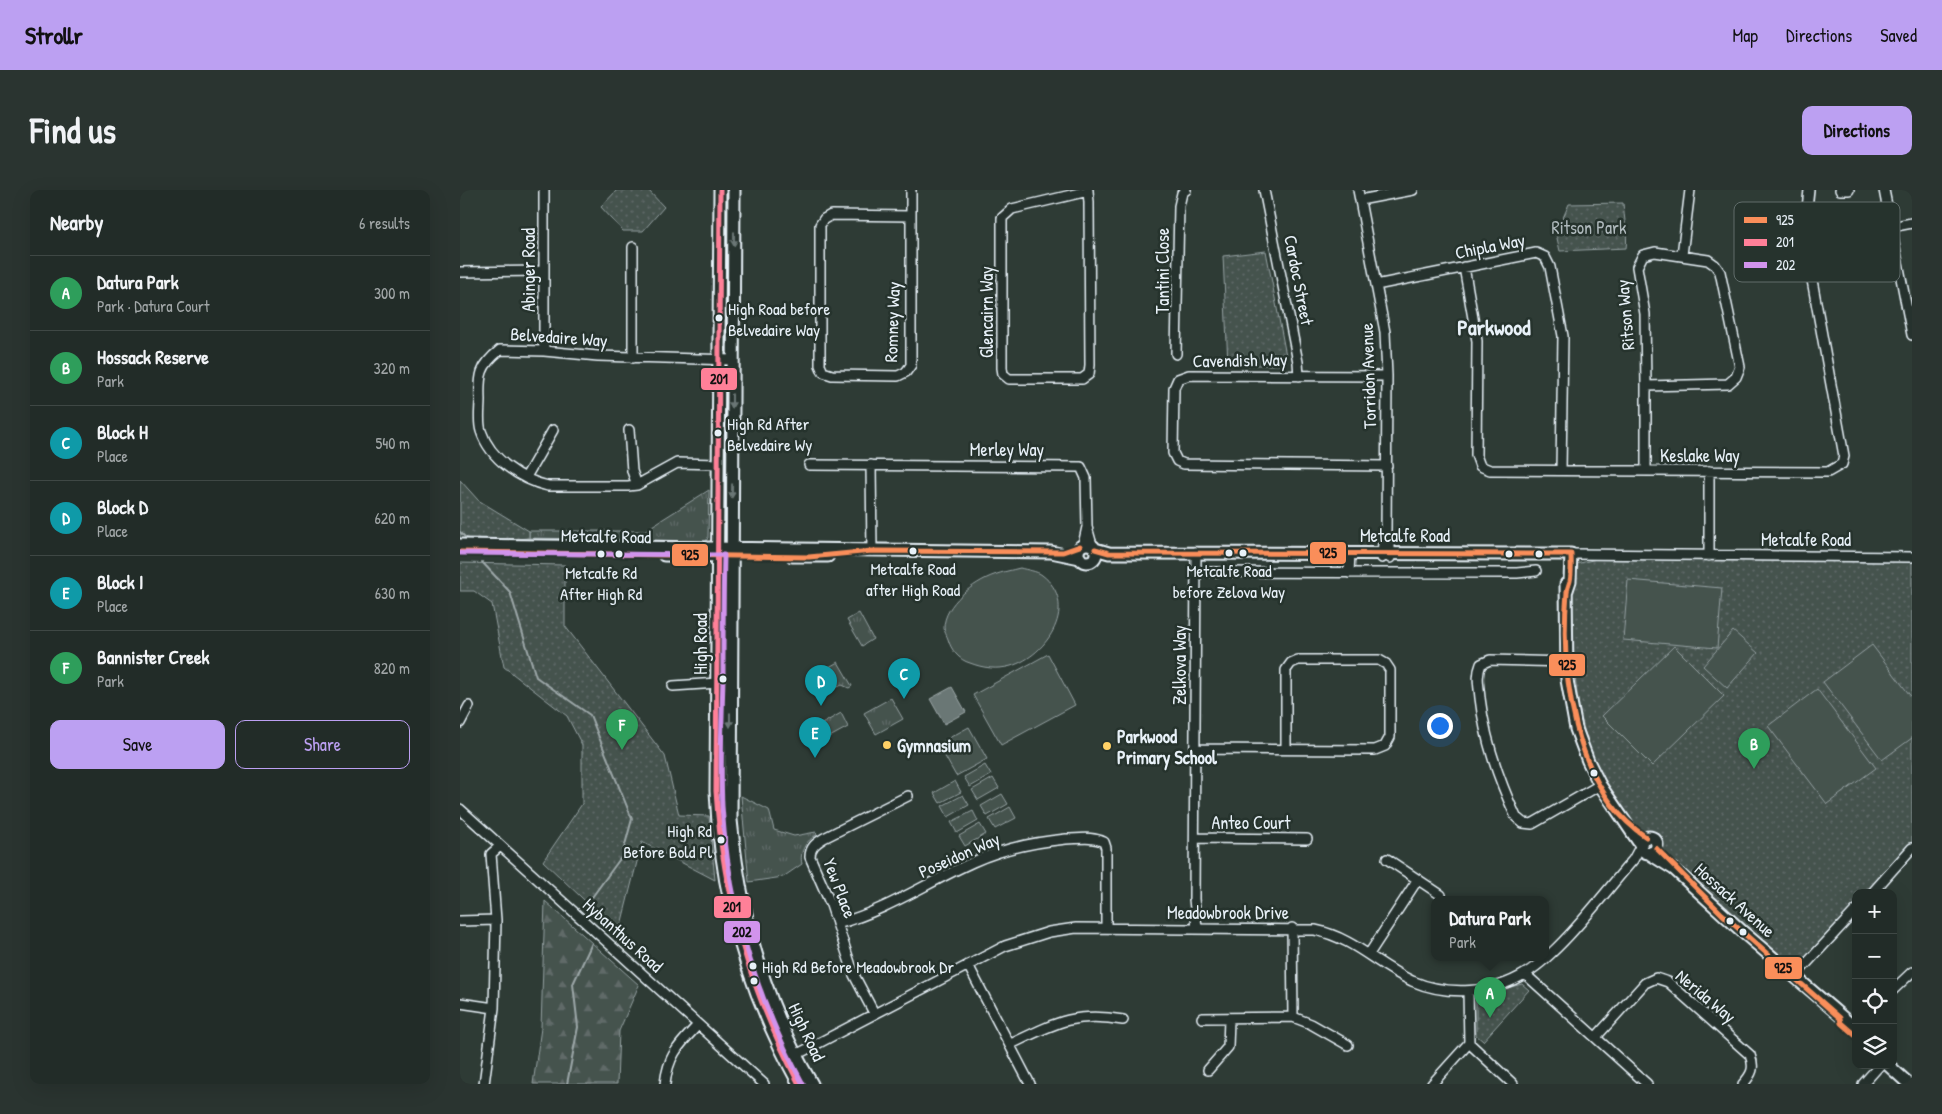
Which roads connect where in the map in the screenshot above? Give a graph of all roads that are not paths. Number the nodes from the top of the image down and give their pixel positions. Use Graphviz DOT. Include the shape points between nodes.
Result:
graph roads {
  1 [pos="544,190"];
  2 [pos="720,190"];
  3 [pos="734,190"];
  4 [pos="911,190"];
  5 [pos="1088,190"];
  6 [pos="1186,190"];
  7 [pos="1264,190"];
  8 [pos="1358,190"];
  9 [pos="1413,190"];
  10 [pos="1690,190"];
  11 [pos="1840,190"];
  12 [pos="1849,190"];
  13 [pos="1360,200"];
  14 [pos="911,216"];
  15 [pos="633,247"];
  16 [pos="1682,255"];
  17 [pos="1464,267"];
  18 [pos="1900,267"];
  19 [pos="544,271"];
  20 [pos="460,272"];
  21 [pos="1812,282"];
  22 [pos="1376,285"];
  23 [pos="1910,312"];
  24 [pos="1912,335"];
  25 [pos="544,351"];
  26 [pos="1176,354"];
  27 [pos="633,358"];
  28 [pos="718,360"];
  29 [pos="732,360"];
  30 [pos="1299,376"];
  31 [pos="1387,376"];
  32 [pos="1646,386"];
  33 [pos="553,430"];
  34 [pos="629,430"];
  35 [pos="718,464"];
  36 [pos="809,465"];
  37 [pos="871,465"];
  38 [pos="1387,466"];
  39 [pos="1561,470"];
  40 [pos="1709,470"];
  41 [pos="1646,471"];
  42 [pos="526,477"];
  43 [pos="637,485"];
  44 [pos="460,545"];
  45 [pos="1087,550"];
  46 [pos="872,551"];
  47 [pos="460,552"];
  48 [pos="719,552"];
  49 [pos="732,552"];
  50 [pos="1196,554"];
  51 [pos="1350,555"];
  52 [pos="1386,556"];
  53 [pos="1568,556"];
  54 [pos="1709,556"];
  55 [pos="1912,557"];
  56 [pos="1536,571"];
  57 [pos="1208,572"];
  58 [pos="1349,573"];
  59 [pos="1567,662"];
  60 [pos="718,683"];
  61 [pos="673,686"];
  62 [pos="469,706"];
  63 [pos="460,723"];
  64 [pos="1195,749"];
  65 [pos="1286,749"];
  66 [pos="1600,785"];
  67 [pos="908,796"];
  68 [pos="460,809"];
  69 [pos="1195,838"];
  70 [pos="1307,839"];
  71 [pos="500,846"];
  72 [pos="1646,847"];
  73 [pos="1912,848"];
  74 [pos="508,853"];
  75 [pos="1387,859"];
  76 [pos="493,872"];
  77 [pos="1418,879"];
  78 [pos="1876,889"];
  79 [pos="1441,895"];
  80 [pos="1852,914"];
  81 [pos="496,920"];
  82 [pos="460,921"];
  83 [pos="837,924"];
  84 [pos="1106,927"];
  85 [pos="1194,928"];
  86 [pos="1292,928"];
  87 [pos="1549,953"];
  88 [pos="1369,954"];
  89 [pos="1540,961"];
  90 [pos="968,965"];
  91 [pos="1912,972"];
  92 [pos="1525,974"];
  93 [pos="1794,977"];
  94 [pos="1897,986"];
  95 [pos="1468,991"];
  96 [pos="460,1003"];
  97 [pos="494,1008"];
  98 [pos="874,1013"];
  99 [pos="1293,1017"];
  100 [pos="1202,1018"];
  101 [pos="1229,1019"];
  102 [pos="1123,1020"];
  103 [pos="698,1025"];
  104 [pos="1852,1029"];
  105 [pos="1596,1037"];
  106 [pos="1469,1043"];
  107 [pos="1011,1044"];
  108 [pos="1348,1045"];
  109 [pos="797,1054"];
  110 [pos="786,1060"];
  111 [pos="1897,1067"];
  112 [pos="1876,1069"];
  113 [pos="1892,1069"];
  114 [pos="1208,1070"];
  115 [pos="1912,1080"];
  116 [pos="484,1084"];
  117 [pos="665,1084"];
  118 [pos="764,1084"];
  119 [pos="799,1084"];
  120 [pos="812,1084"];
  121 [pos="1030,1084"];
  122 [pos="1432,1084"];
  123 [pos="1513,1084"];
  124 [pos="1647,1084"];
  125 [pos="1743,1084"];
  126 [pos="1863,1084"];
  127 [pos="1909,1084"];
  1 -- 19 [label="street, Abinger Road"];
  2 -- 28 [label="main road, High Road"];
  3 -- 29 [label="main road, High Road, one-way"];
  4 -- 14 [label="street, Romney Way"];
  5 -- 5 [label="street, Glencairn Way" via="1089,374 1082,379 1009,379 1002,372 1002,218 1012,209"];
  6 -- 26 [label="street, Tantini Close" via="1178,206"];
  7 -- 30 [label="street, Cardoc Street"];
  8 -- 13 [label="street, Torridon Avenue"];
  9 -- 13 [label="street"];
  10 -- 16 [label="street"];
  11 -- 12 [label="street"];
  13 -- 22 [label="street, Torridon Avenue"];
  14 -- 14 [label="street, Romney Way" via="910,365 898,376 832,375 823,372 820,364 820,225 832,215"];
  15 -- 27 [label="street"];
  16 -- 32 [label="street, Ritson Way" via="1655,252 1643,255 1637,267 1645,314"];
  16 -- 32 [label="street, Ritson Way" via="1708,260 1720,272 1740,367 1728,384"];
  17 -- 22 [label="street, Chipla Way"];
  17 -- 39 [label="street, Keslake Way" via="1476,340 1476,455 1480,466 1490,470"];
  17 -- 39 [label="street, Chipla Way" via="1536,253 1545,257 1550,267 1563,336"];
  18 -- 23 [label="street"];
  19 -- 20 [label="street"];
  19 -- 25 [label="street, Abinger Road"];
  21 -- 40 [label="street, Keslake Way" via="1844,456 1842,464 1828,472"];
  22 -- 31 [label="street, Torridon Avenue" via="1385,332"];
  23 -- 24 [label="street"];
  25 -- 27 [label="street, Belvedaire Way"];
  25 -- 42 [label="street, Belvedaire Way" via="500,350 488,360 479,375 483,436 505,465"];
  27 -- 28 [label="street, Belvedaire Way"];
  28 -- 29 [label="street, Belvedaire Way"];
  28 -- 35 [label="main road, High Road"];
  29 -- 49 [label="main road, High Road, one-way"];
  30 -- 31 [label="street, Cavendish Way"];
  30 -- 38 [label="street, Cavendish Way" via="1190,375 1178,379 1174,388 1173,453 1177,461 1184,464"];
  31 -- 38 [label="street, Torridon Avenue"];
  32 -- 41 [label="street, Ritson Way"];
  33 -- 42 [label="street"];
  34 -- 43 [label="street" via="632,471"];
  35 -- 43 [label="street, Belvedaire Way" via="677,463"];
  35 -- 48 [label="main road, High Road"];
  36 -- 37 [label="street, Merley Way"];
  37 -- 45 [label="street, Merley Way" via="1081,467 1086,478"];
  37 -- 46 [label="street"];
  38 -- 52 [label="street, Torridon Avenue" via="1386,534 1390,542"];
  39 -- 41 [label="street, Keslake Way"];
  40 -- 41 [label="street, Keslake Way"];
  40 -- 54 [label="street"];
  42 -- 43 [label="street, Belvedaire Way" via="548,486"];
  44 -- 48 [label="main road, Metcalfe Road"];
  45 -- 46 [label="main road, Metcalfe Road"];
  45 -- 50 [label="main road, Metcalfe Road"];
  46 -- 49 [label="main road, Metcalfe Road"];
  47 -- 48 [label="main road, Metcalfe Road"];
  48 -- 49 [label="main road, Metcalfe Road"];
  48 -- 60 [label="main road, High Road"];
  49 -- 109 [label="main road, High Road, one-way" via="730,784 734,854 758,959 775,1007"];
  50 -- 51 [label="main road, Metcalfe Road"];
  50 -- 64 [label="street, Zelkova Way"];
  51 -- 52 [label="main road, Metcalfe Road"];
  51 -- 58 [label="street"];
  52 -- 53 [label="main road, Metcalfe Road"];
  53 -- 54 [label="street, Metcalfe Road"];
  53 -- 59 [label="main road, Hossack Avenue"];
  54 -- 55 [label="street, Metcalfe Road"];
  56 -- 58 [label="street"];
  57 -- 58 [label="street"];
  59 -- 66 [label="main road, Hossack Avenue" via="1576,729"];
  59 -- 66 [label="street" via="1490,660 1481,664 1477,673 1491,756 1516,817 1523,823 1532,824"];
  60 -- 61 [label="street"];
  60 -- 110 [label="main road, High Road" via="716,791 723,874 745,964 763,1014"];
  62 -- 63 [label="street"];
  64 -- 65 [label="street"];
  64 -- 69 [label="street, Zelkova Way"];
  65 -- 65 [label="street" via="1375,750 1386,746 1390,737 1390,670 1386,664 1379,660 1298,660 1291,663 1286,670"];
  66 -- 72 [label="main road, Hossack Avenue"];
  67 -- 83 [label="street, Yew Place" via="824,838 810,851"];
  68 -- 71 [label="street, Hybanthus Road"];
  69 -- 70 [label="street, Anteo Court"];
  69 -- 85 [label="street, Zelkova Way"];
  71 -- 74 [label="street, Hybanthus Road"];
  71 -- 76 [label="street" via="491,854"];
  72 -- 87 [label="street, Meadowbrook Drive"];
  72 -- 93 [label="main road, Hossack Avenue"];
  73 -- 78 [label="street"];
  74 -- 76 [label="street" via="497,859"];
  74 -- 103 [label="street, Hybanthus Road"];
  75 -- 77 [label="street"];
  76 -- 81 [label="street"];
  77 -- 79 [label="street"];
  77 -- 88 [label="street"];
  80 -- 93 [label="street"];
  81 -- 82 [label="street"];
  81 -- 97 [label="street"];
  83 -- 84 [label="street, Poseidon Way" via="878,911 973,862 1007,850 1034,842 1089,838 1104,842 1106,848"];
  83 -- 98 [label="street, Yew Place" via="854,975"];
  84 -- 85 [label="street, Meadowbrook Drive"];
  84 -- 90 [label="street, Meadowbrook Drive" via="1049,932 1005,946"];
  85 -- 86 [label="street, Meadowbrook Drive"];
  86 -- 88 [label="street, Meadowbrook Drive" via="1330,933"];
  86 -- 99 [label="street"];
  88 -- 95 [label="street, Meadowbrook Drive" via="1412,981 1432,988"];
  89 -- 92 [label="street, Meadowbrook Drive"];
  90 -- 98 [label="street, Meadowbrook Drive"];
  90 -- 107 [label="street"];
  91 -- 94 [label="street"];
  92 -- 95 [label="street, Meadowbrook Drive" via="1489,988"];
  92 -- 105 [label="street"];
  93 -- 104 [label="main road, Hossack Avenue" via="1845,1019"];
  95 -- 106 [label="street"];
  96 -- 97 [label="street"];
  97 -- 116 [label="street"];
  98 -- 109 [label="street, Meadowbrook Drive"];
  99 -- 101 [label="street"];
  99 -- 108 [label="street"];
  100 -- 101 [label="street"];
  101 -- 114 [label="street" via="1228,1047"];
  102 -- 107 [label="street" via="1077,1017 1062,1020"];
  103 -- 117 [label="street" via="670,1057"];
  103 -- 118 [label="street, Hybanthus Road"];
  105 -- 124 [label="street"];
  105 -- 125 [label="street, Nerida Way" via="1645,983 1656,978 1668,982 1750,1055 1752,1074"];
  106 -- 122 [label="street"];
  106 -- 123 [label="street"];
  107 -- 121 [label="street"];
  109 -- 110 [label="street, Meadowbrook Drive"];
  109 -- 120 [label="main road, High Road"];
  110 -- 119 [label="main road, High Road"];
  111 -- 115 [label="main road"];
  112 -- 126 [label="street"];
  113 -- 127 [label="main road"];
}
